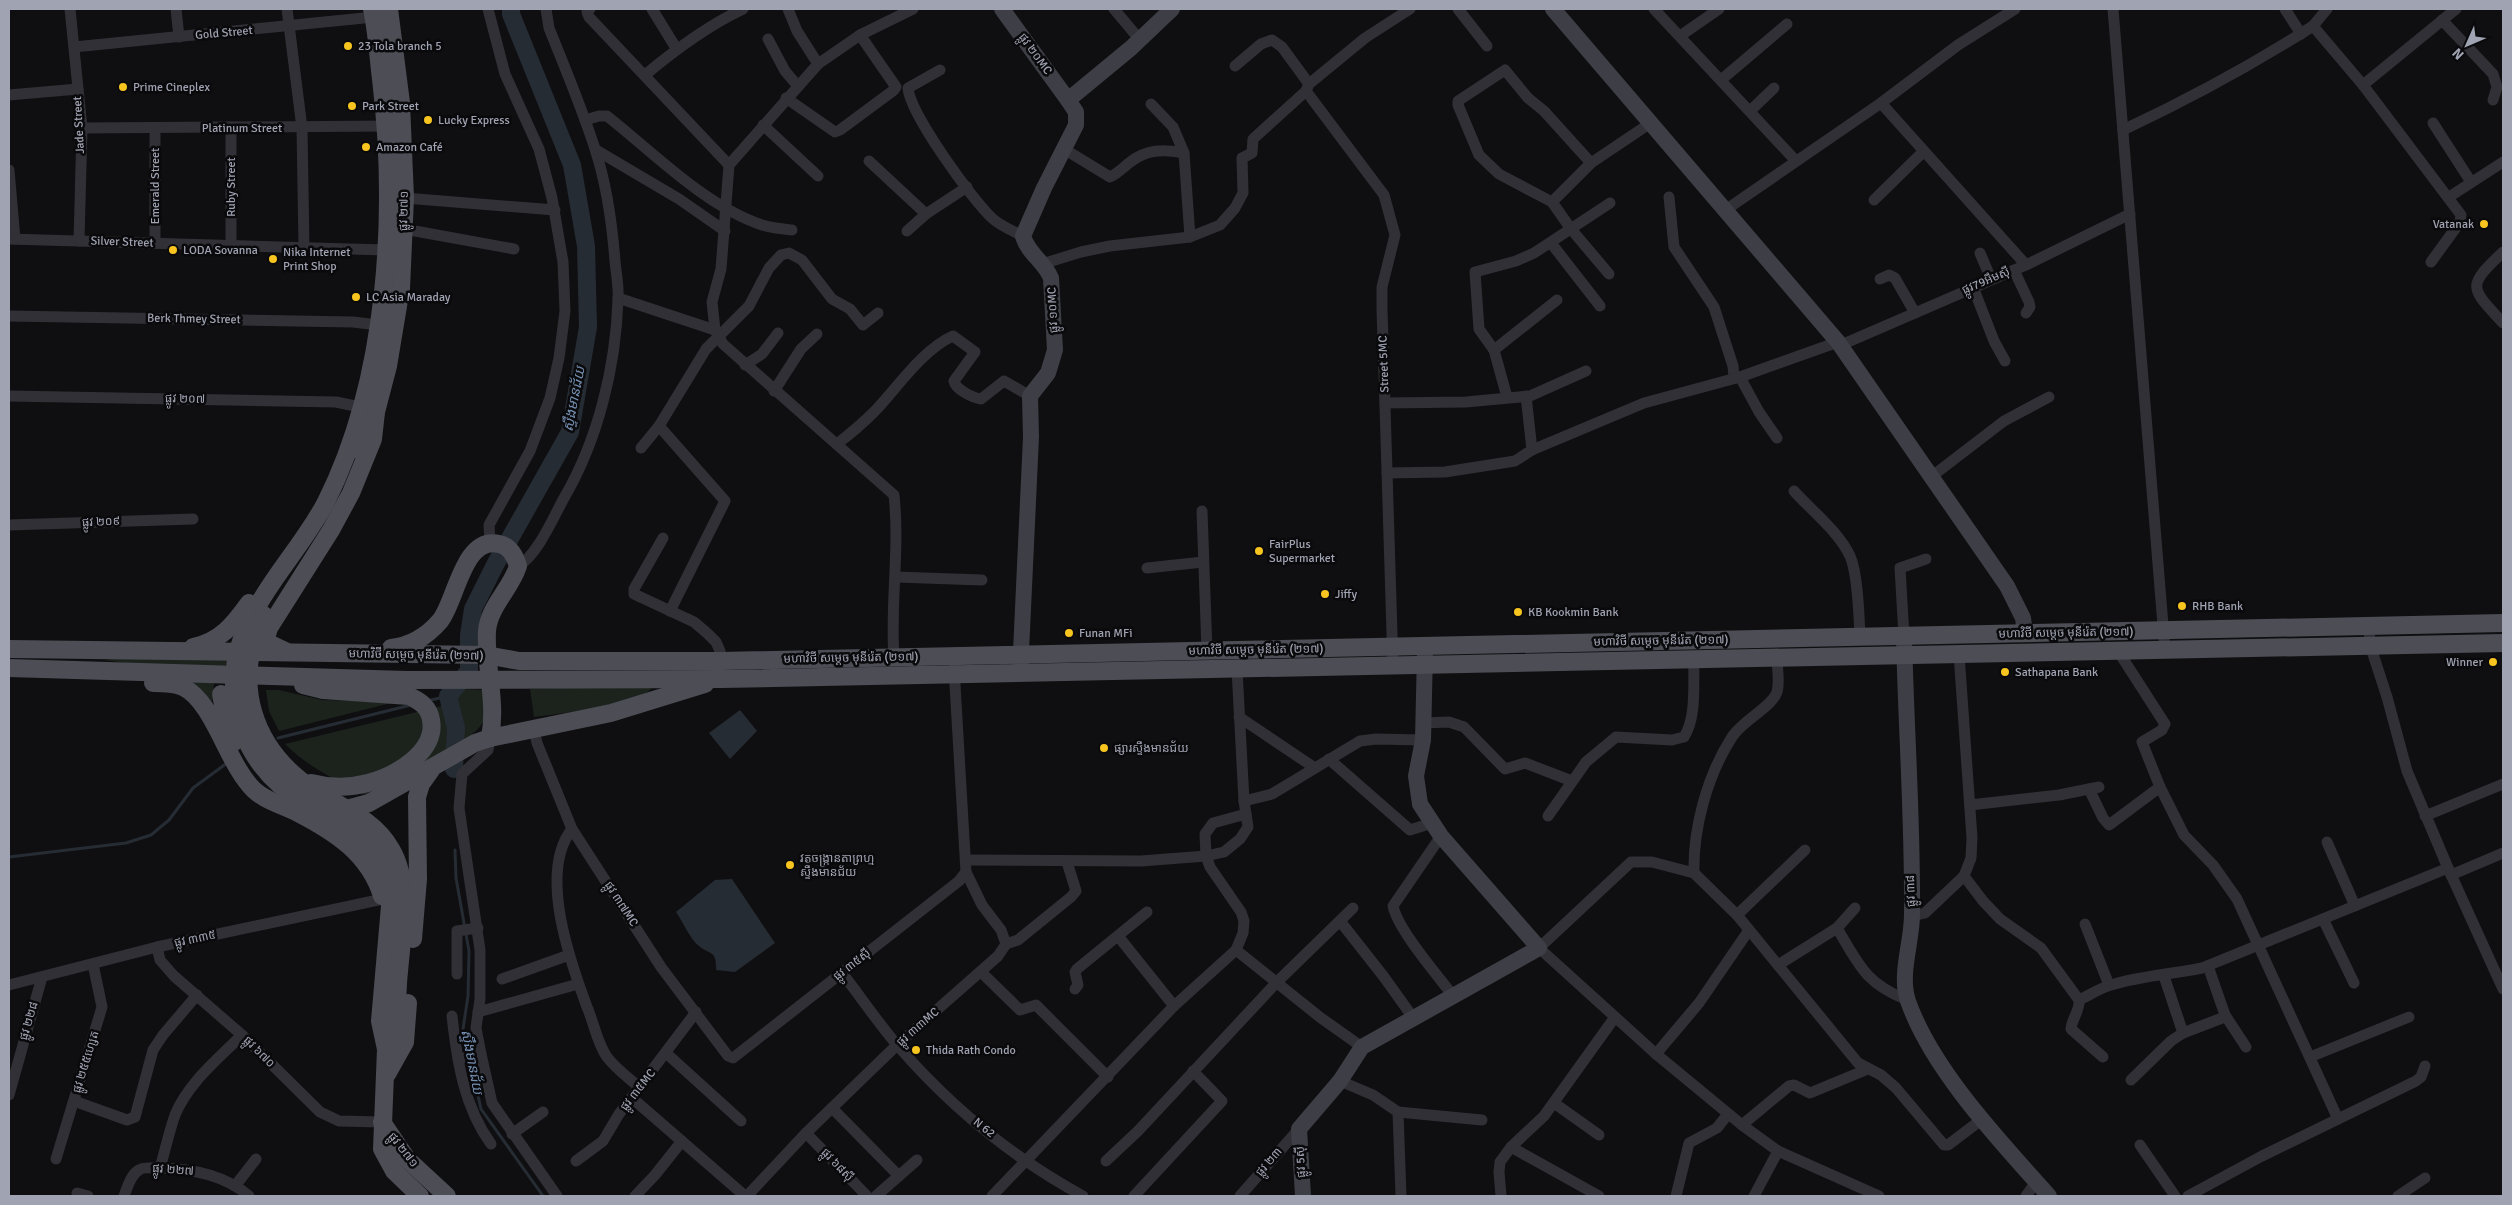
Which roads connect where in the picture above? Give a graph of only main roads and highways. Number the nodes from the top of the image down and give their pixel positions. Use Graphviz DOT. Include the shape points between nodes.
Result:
graph roads {
  1 [pos="378,12"];
  2 [pos="394,126"];
  3 [pos="368,410"];
  4 [pos="2503,623"];
  5 [pos="2503,642"];
  6 [pos="9,649"];
  7 [pos="176,651"];
  8 [pos="290,653"];
  9 [pos="350,655"];
  10 [pos="261,663"];
  11 [pos="9,668"];
  12 [pos="92,670"];
  13 [pos="404,674"];
  14 [pos="721,679"];
  15 [pos="221,694"];
  16 [pos="483,741"];
  17 [pos="439,763"];
  18 [pos="299,798"];
  19 [pos="395,933"];
  20 [pos="384,1079"];
  21 [pos="382,1122"];
  22 [pos="420,1196"];
  23 [pos="447,1196"];
  1 -- 2 [label="main road, ផ្លូវ ២៧១"];
  2 -- 3 [label="main road, ផ្លូវ ២៧១" via="386,250"];
  2 -- 3 [label="main road, ផ្លូវ ២៧១" via="405,198 401,288 395,328"];
  3 -- 7 [label="main road" via="309,513 235,622 212,642"];
  3 -- 8 [label="main road" via="373,439 351,493 269,628 268,643"];
  3 -- 18 [label="main road" via="333,510 301,550 258,628 251,649 248,680 252,708 263,737"];
  4 -- 13 [label="main road, មហាវិថី សម្តេច មុនីរ៉េត (២១៧)" via="894,658 519,661"];
  5 -- 14 [label="main road, មហាវិថី សម្តេច មុនីរ៉េត (២១៧)"];
  6 -- 7 [label="main road, មហាវិថី សម្តេច មុនីរ៉េត (២១៧)"];
  7 -- 8 [label="main road, មហាវិថី សម្តេច មុនីរ៉េត (២១៧)"];
  8 -- 9 [label="main road, មហាវិថី សម្តេច មុនីរ៉េត (២១៧)"];
  9 -- 13 [label="main road, មហាវិថី សម្តេច មុនីរ៉េត (២១៧)"];
  9 -- 16 [label="main road" via="404,647 429,633 442,618 473,553 490,543 509,548 517,566 494,609 488,631 494,708"];
  10 -- 13 [label="main road"];
  11 -- 12 [label="main road, មហាវិថី សម្តេច មុនីរ៉េត (២១៧)"];
  12 -- 13 [label="main road, មហាវិថី សម្តេច មុនីរ៉េត (២១៧)" via="279,677"];
  12 -- 18 [label="main road" via="125,681 168,684 190,691 205,708 247,782 269,801"];
  13 -- 14 [label="main road, មហាវិថី សម្តេច មុនីរ៉េត (២១៧)" via="520,679"];
  13 -- 18 [label="main road" via="430,715 430,739 418,755 388,775 368,783 332,787"];
  14 -- 16 [label="main road" via="611,713"];
  15 -- 18 [label="main road" via="226,721 246,764 273,794"];
  16 -- 17 [label="main road"];
  17 -- 18 [label="main road" via="356,808 333,809"];
  17 -- 20 [label="main road" via="421,784 417,797 418,879 405,1042"];
  18 -- 19 [label="main road" via="353,848 374,875"];
  18 -- 19 [label="main road" via="362,817 391,848 403,887"];
  19 -- 20 [label="main road" via="395,1022 386,1049"];
  20 -- 21 [label="main road"];
  21 -- 22 [label="main road, ផ្លូវ ២៧១" via="382,1149 386,1160"];
  21 -- 23 [label="main road, ផ្លូវ ២៧១" via="407,1158"];
}
